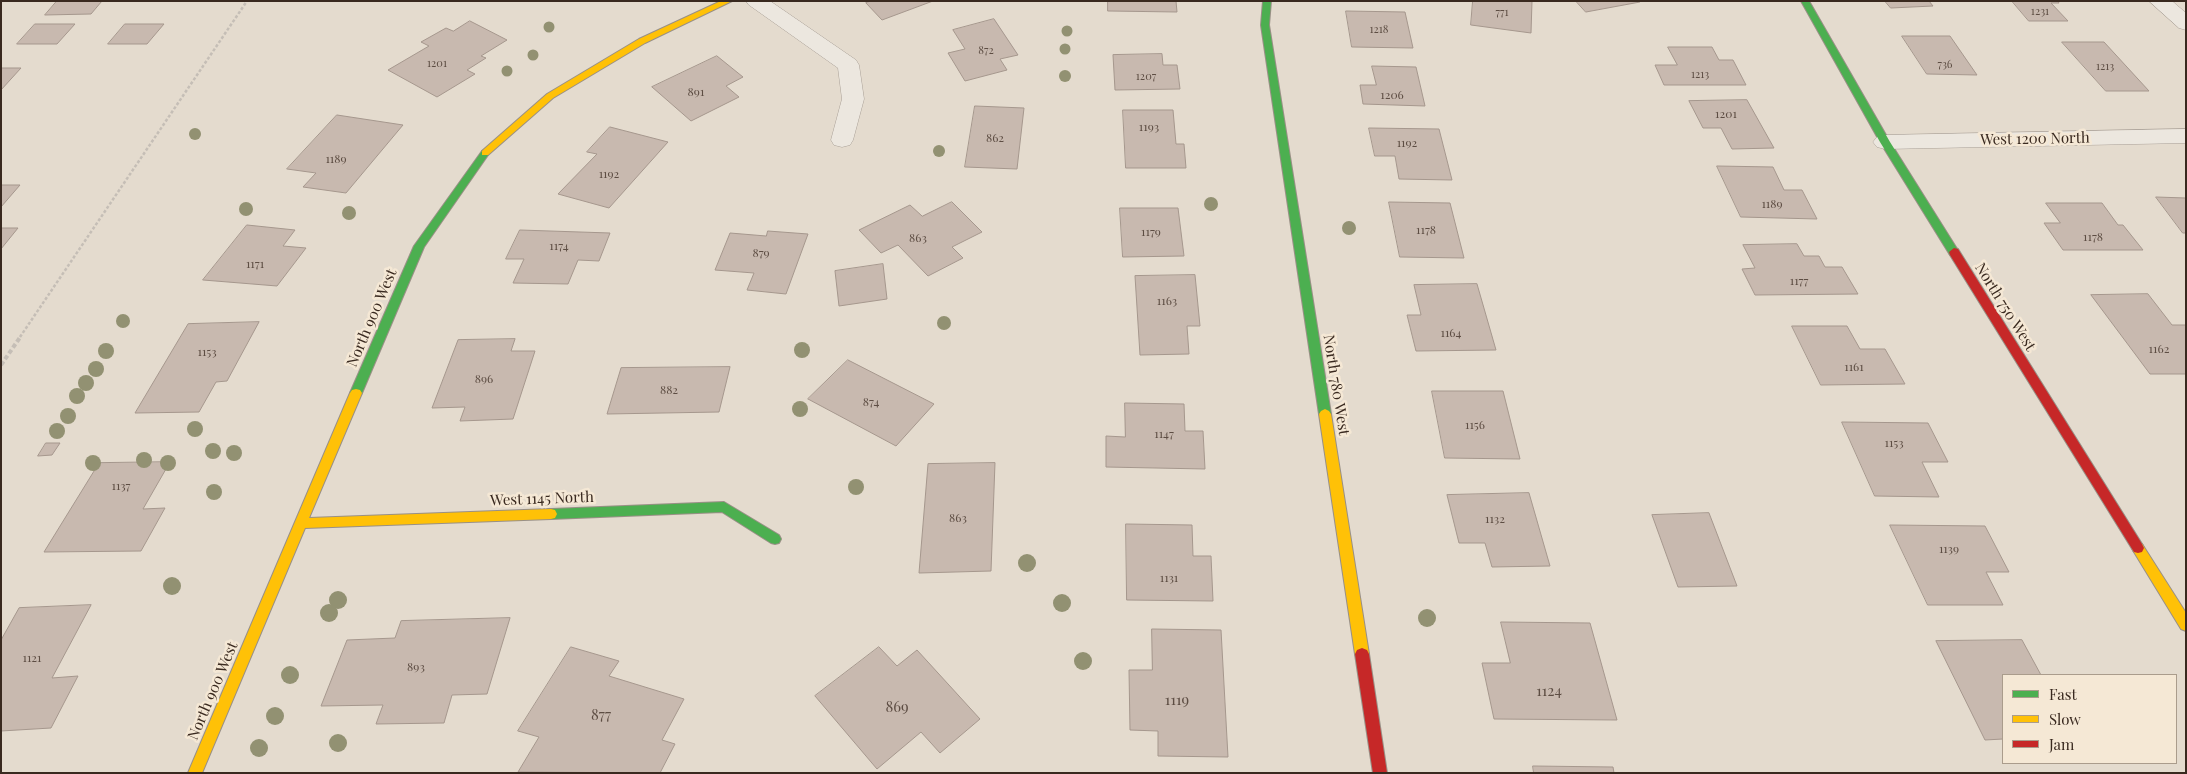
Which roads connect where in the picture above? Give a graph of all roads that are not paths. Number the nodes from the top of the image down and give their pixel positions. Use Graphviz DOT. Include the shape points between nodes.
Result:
graph roads {
  1 [pos="728,1"];
  2 [pos="756,1"];
  3 [pos="1267,1"];
  4 [pos="1805,1"];
  5 [pos="2159,1"];
  6 [pos="2186,24"];
  7 [pos="2186,136"];
  8 [pos="842,140"];
  9 [pos="1885,142"];
  10 [pos="301,523"];
  11 [pos="775,539"];
  12 [pos="2186,624"];
  13 [pos="195,773"];
  14 [pos="1380,773"];
  1 -- 10 [label="street, North 900 West" via="642,41 550,96 482,156 419,246"];
  2 -- 8 [label="street" via="848,65 853,99"];
  3 -- 14 [label="street, North 780 West" via="1265,25"];
  4 -- 9 [label="street, North 750 West"];
  5 -- 6 [label="street"];
  7 -- 9 [label="street, West 1200 North"];
  9 -- 12 [label="street, North 750 West"];
  10 -- 11 [label="street, West 1145 North" via="724,507"];
  10 -- 13 [label="street, North 900 West"];
}
